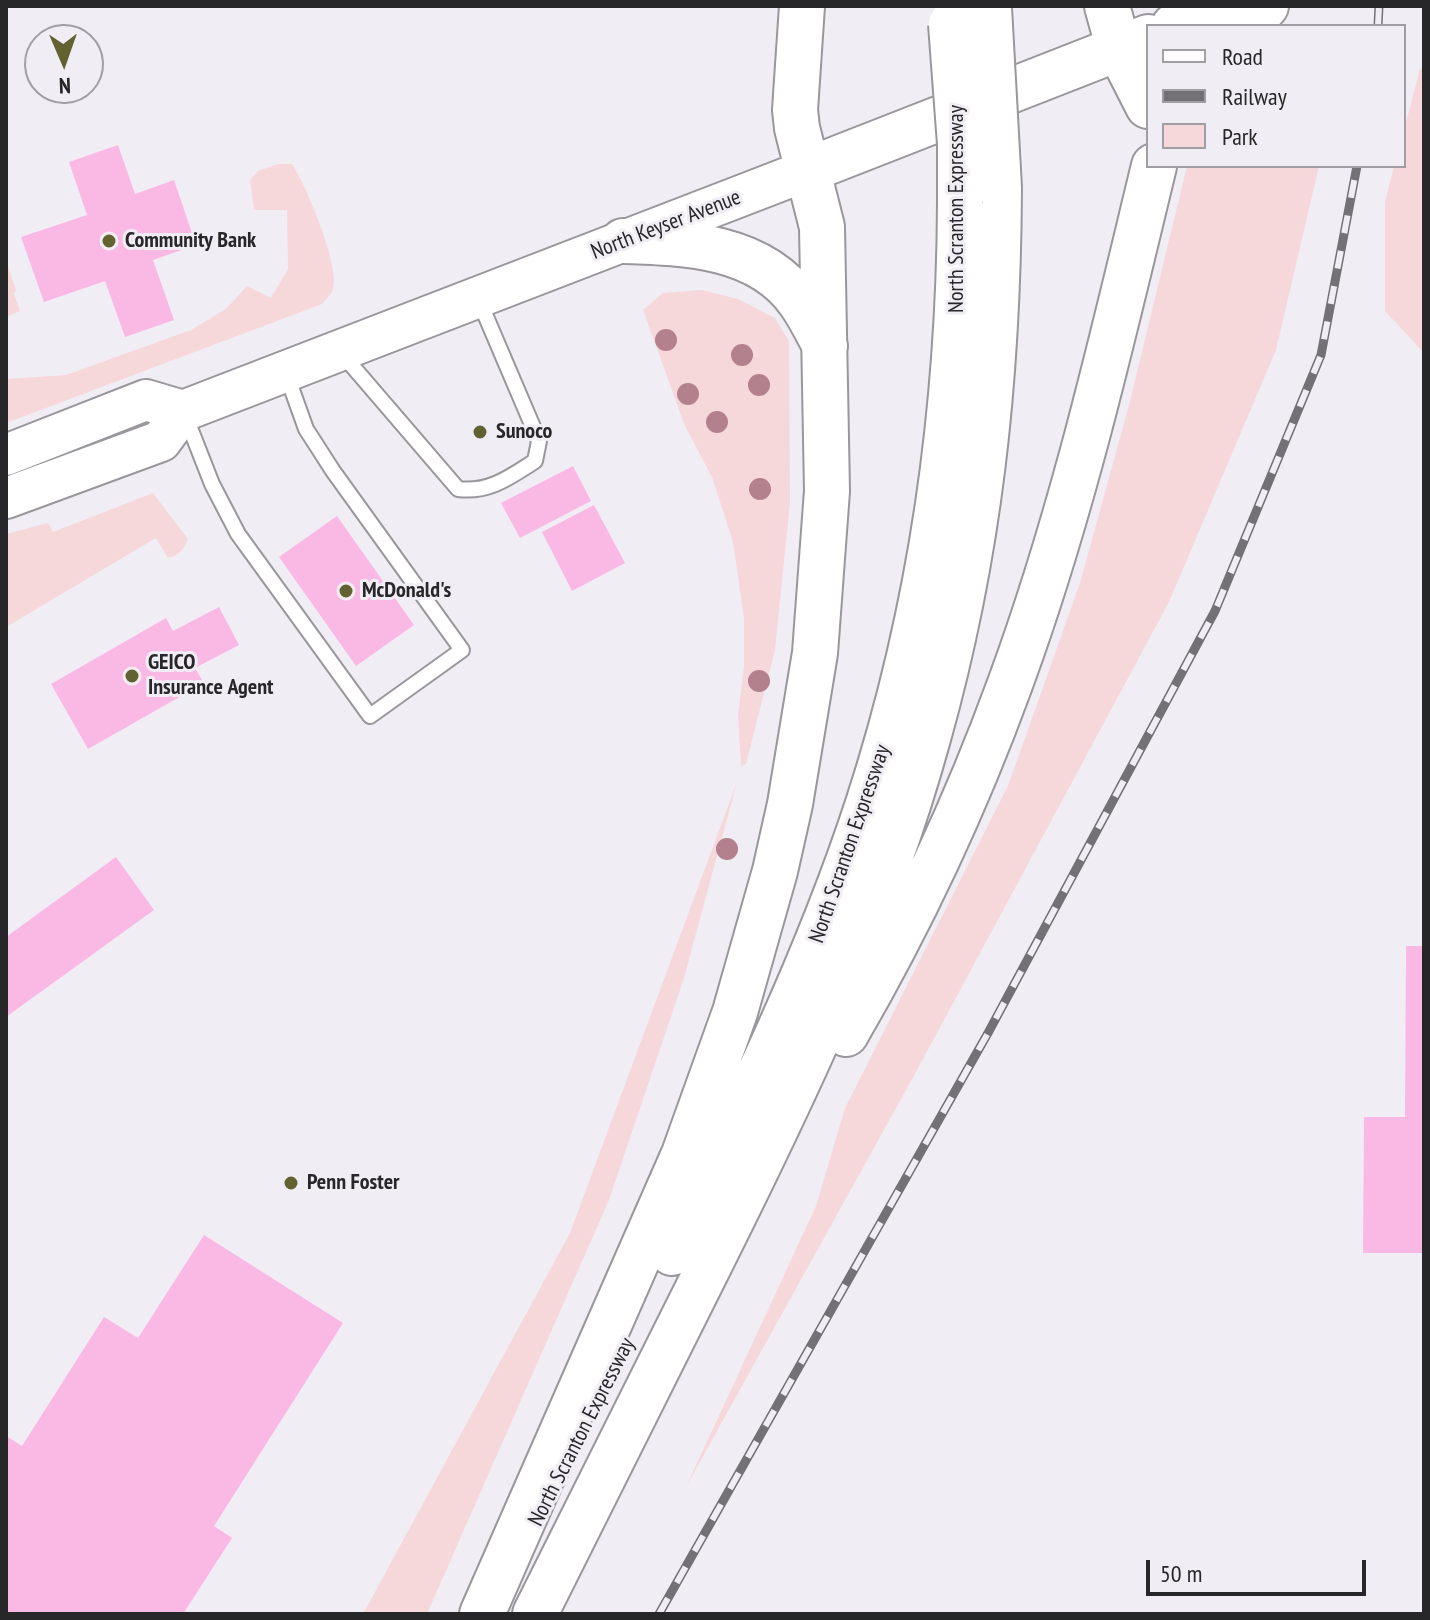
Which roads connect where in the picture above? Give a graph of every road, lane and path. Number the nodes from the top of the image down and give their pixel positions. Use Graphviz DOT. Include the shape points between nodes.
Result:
graph roads {
  1 [pos="802,6"];
  2 [pos="1107,6"];
  3 [pos="1222,6"];
  4 [pos="1266,6"];
  5 [pos="969,11"];
  6 [pos="1179,24"];
  7 [pos="1249,24"];
  8 [pos="1134,43"];
  9 [pos="1146,97"];
  10 [pos="1154,168"];
  11 [pos="808,170"];
  12 [pos="980,195"];
  13 [pos="623,241"];
  14 [pos="477,297"];
  15 [pos="825,347"];
  16 [pos="340,351"];
  17 [pos="286,372"];
  18 [pos="183,411"];
  19 [pos="6,455"];
  20 [pos="6,498"];
  21 [pos="696,1292"];
  22 [pos="482,1614"];
  23 [pos="491,1614"];
  24 [pos="535,1614"];
  1 -- 11 [label="main road" via="795,110"];
  2 -- 8 [label="main road"];
  3 -- 6 [label="main road"];
  4 -- 7 [label="main road"];
  5 -- 12 [label="main road, North Scranton Expressway, bridge" via="960,144"];
  8 -- 9 [label="main road"];
  8 -- 11 [label="main road, North Keyser Avenue"];
  10 -- 21 [label="main road" via="1071,490 1035,612 980,761 872,989"];
  11 -- 13 [label="main road, North Keyser Avenue"];
  11 -- 15 [label="main road" via="822,227"];
  12 -- 21 [label="main road, North Scranton Expressway" via="996,339 980,498 928,739 850,963"];
  12 -- 23 [label="main road, North Scranton Expressway" via="957,336 941,492 911,646 868,804 814,949 752,1091"];
  13 -- 14 [label="main road, North Keyser Avenue"];
  13 -- 15 [label="main road" via="702,246 760,267 799,300"];
  14 -- 16 [label="main road, North Keyser Avenue"];
  14 -- 16 [label="lane" via="539,441 535,461 501,483 474,491 458,489"];
  15 -- 22 [label="main road" via="827,491 815,653 790,804 764,914 684,1154"];
  16 -- 17 [label="main road, North Keyser Avenue"];
  17 -- 18 [label="main road, North Keyser Avenue"];
  17 -- 18 [label="lane" via="306,429 462,650 370,716 238,534"];
  18 -- 19 [label="main road" via="146,400"];
  18 -- 20 [label="main road" via="161,441"];
  21 -- 24 [label="main road, North Scranton Expressway"];
}
